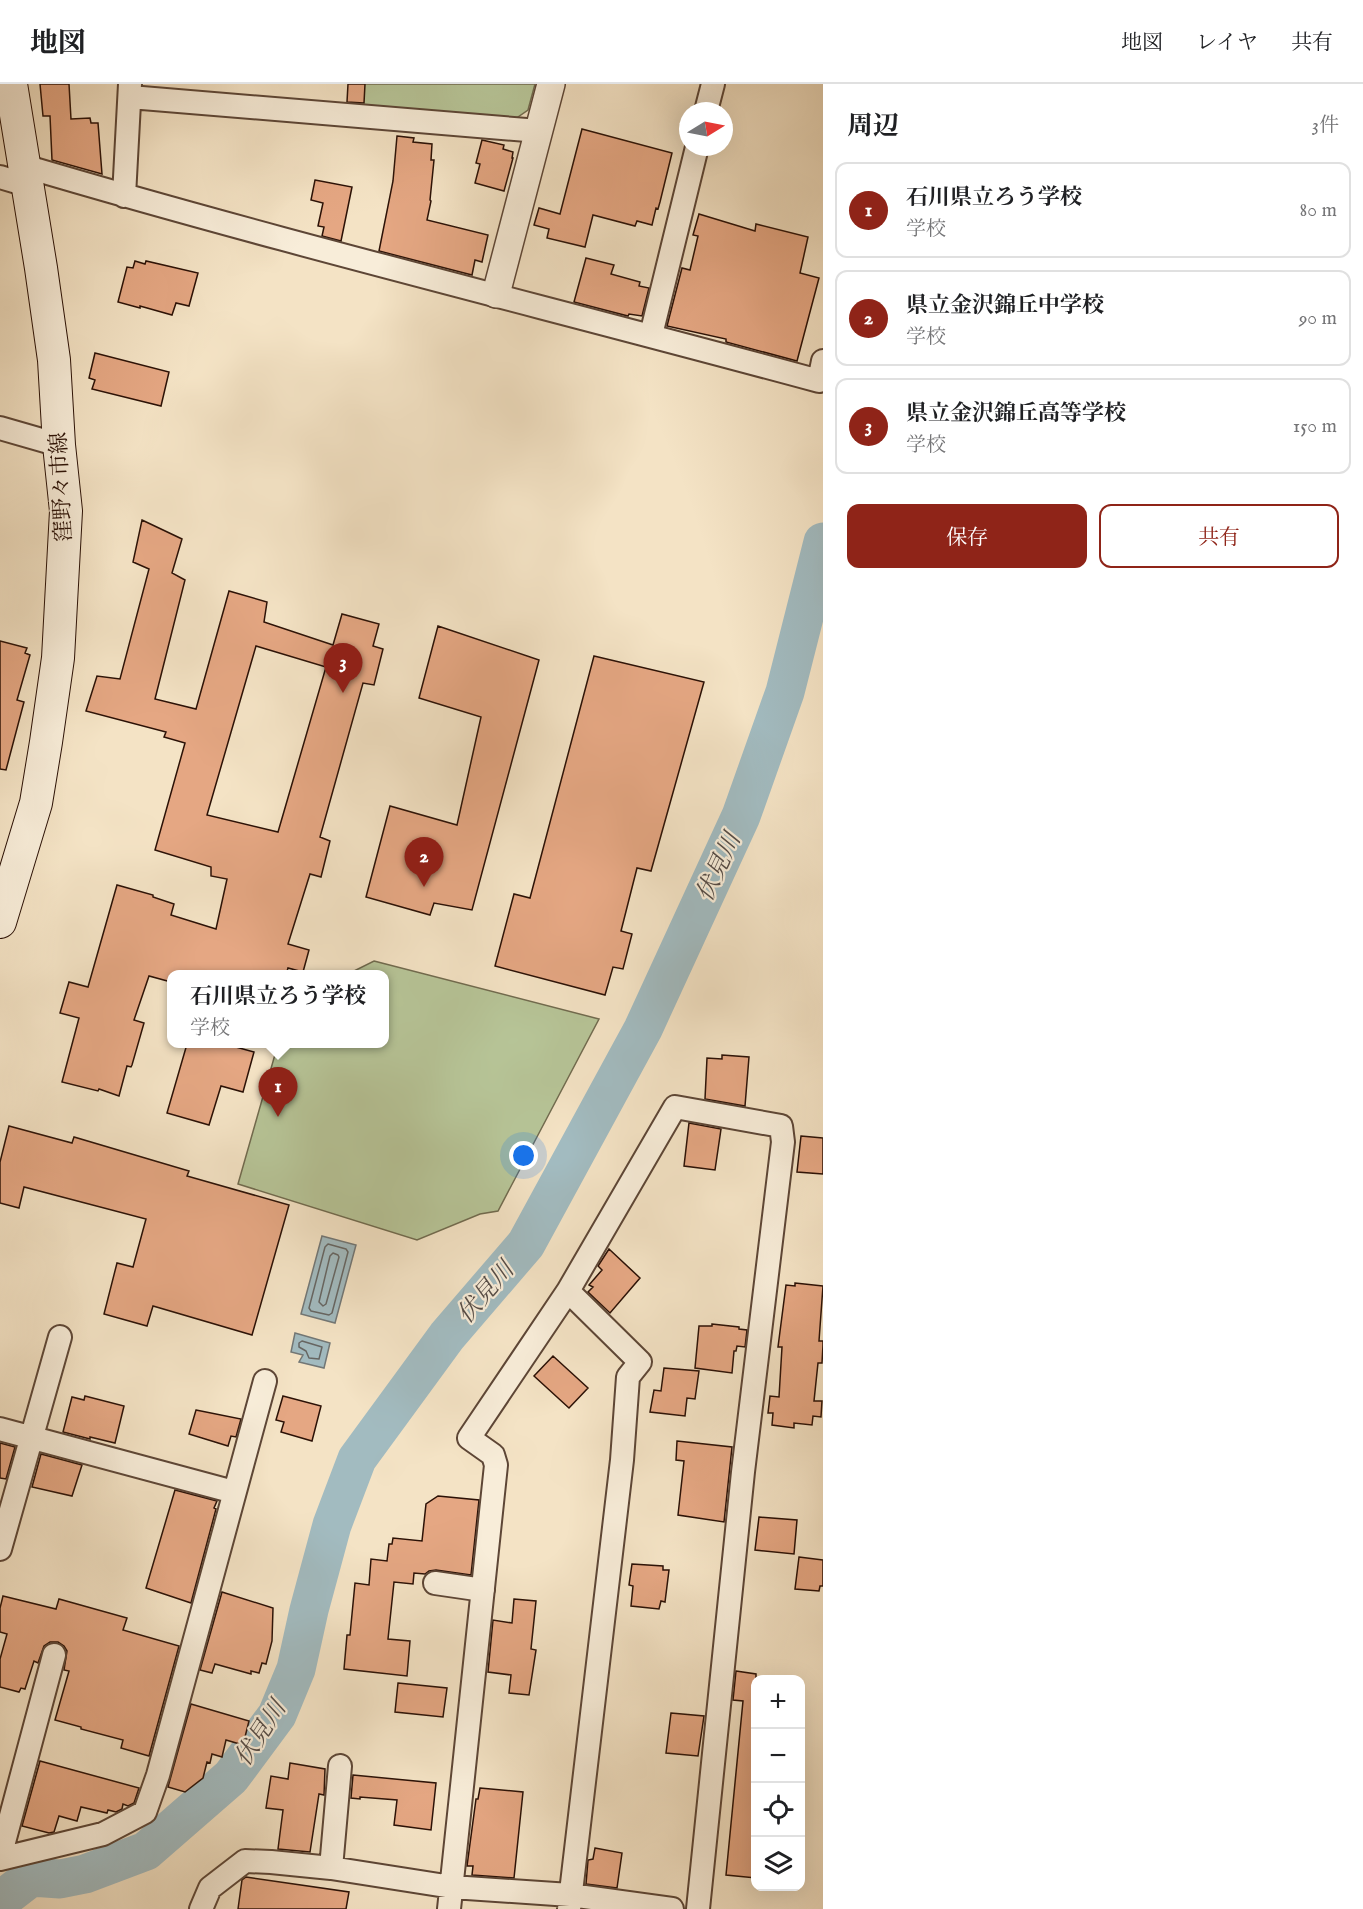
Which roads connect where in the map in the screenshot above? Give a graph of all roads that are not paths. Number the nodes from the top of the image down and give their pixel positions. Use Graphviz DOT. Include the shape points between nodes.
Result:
graph roads {
  1 [pos="10,84"];
  2 [pos="551,84"];
  3 [pos="713,84"];
  4 [pos="130,90"];
  5 [pos="708,102"];
  6 [pos="539,131"];
  7 [pos="695,156"];
  8 [pos="17,176"];
  9 [pos="124,196"];
  10 [pos="496,294"];
  11 [pos="651,335"];
  12 [pos="823,361"];
  13 [pos="2,435"];
  14 [pos="59,445"];
  15 [pos="0,922"];
  16 [pos="567,1291"];
  17 [pos="60,1337"];
  18 [pos="265,1381"];
  19 [pos="0,1429"];
  20 [pos="30,1437"];
  21 [pos="234,1492"];
  22 [pos="0,1549"];
  23 [pos="435,1583"];
  24 [pos="483,1590"];
  25 [pos="54,1655"];
  26 [pos="340,1766"];
  27 [pos="0,1858"];
  28 [pos="331,1868"];
  29 [pos="451,1898"];
  30 [pos="569,1902"];
  31 [pos="201,1909"];
  32 [pos="672,1909"];
  33 [pos="698,1909"];
  1 -- 8 [label="main road, 窪野々市線"];
  2 -- 6 [label="street"];
  3 -- 5 [label="street"];
  4 -- 6 [label="street"];
  4 -- 9 [label="street"];
  6 -- 10 [label="street"];
  7 -- 11 [label="street"];
  8 -- 9 [label="street"];
  8 -- 14 [label="main road, 窪野々市線" via="41,268 54,360"];
  9 -- 10 [label="street"];
  10 -- 11 [label="street"];
  11 -- 12 [label="street" via="819,381"];
  13 -- 14 [label="street"];
  14 -- 15 [label="main road, 窪野々市線" via="66,511 58,658 36,803"];
  16 -- 24 [label="street" via="469,1438 493,1455 496,1465"];
  16 -- 30 [label="street" via="640,1362 628,1377 622,1460"];
  16 -- 33 [label="street" via="675,1107 782,1126"];
  17 -- 20 [label="street"];
  18 -- 21 [label="street"];
  19 -- 20 [label="street"];
  20 -- 21 [label="street"];
  20 -- 22 [label="street"];
  21 -- 27 [label="street" via="145,1812 103,1834"];
  23 -- 24 [label="street"];
  24 -- 29 [label="street"];
  25 -- 27 [label="street"];
  26 -- 28 [label="street"];
  28 -- 29 [label="street"];
  28 -- 31 [label="street" via="245,1861 210,1888"];
  29 -- 30 [label="street"];
  30 -- 32 [label="street"];
}
